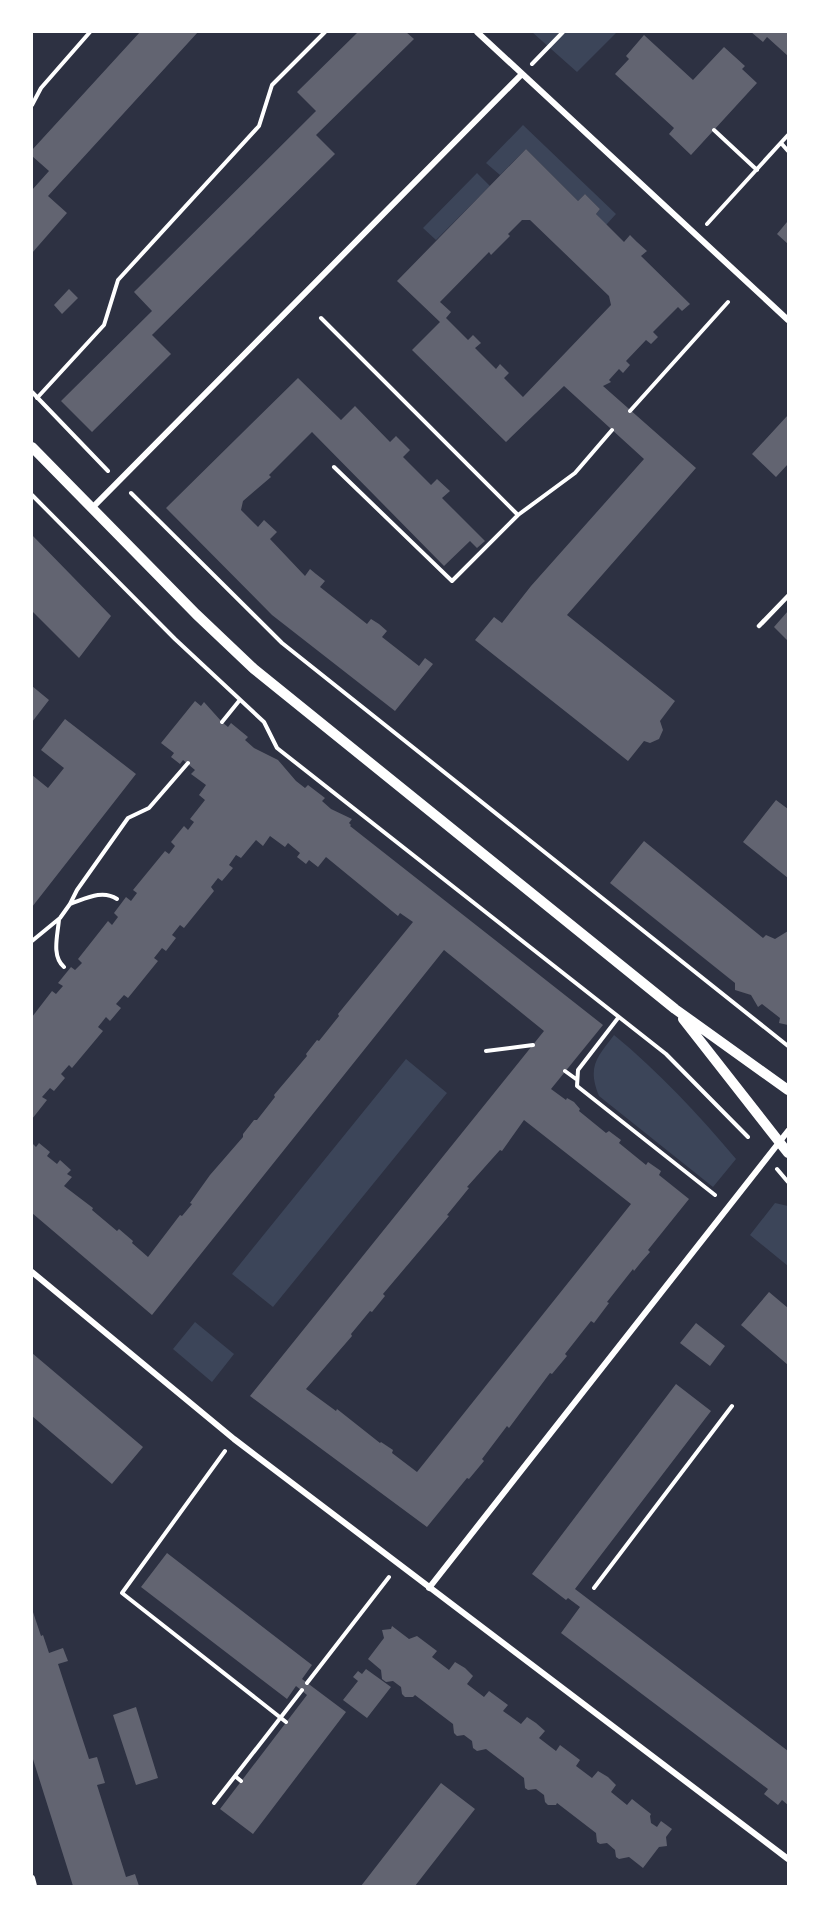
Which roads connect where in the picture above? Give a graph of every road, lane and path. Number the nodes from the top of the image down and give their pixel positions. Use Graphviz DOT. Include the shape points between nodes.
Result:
graph roads {
  1 [pos="90,32"];
  2 [pos="324,32"];
  3 [pos="477,32"];
  4 [pos="563,32"];
  5 [pos="522,74"];
  6 [pos="32,105"];
  7 [pos="714,130"];
  8 [pos="789,135"];
  9 [pos="781,143"];
  10 [pos="789,151"];
  11 [pos="757,170"];
  12 [pos="696,235"];
  13 [pos="728,302"];
  14 [pos="321,318"];
  15 [pos="789,320"];
  16 [pos="32,392"];
  17 [pos="37,398"];
  18 [pos="630,411"];
  19 [pos="612,430"];
  20 [pos="32,447"];
  21 [pos="102,465"];
  22 [pos="334,467"];
  23 [pos="131,493"];
  24 [pos="32,495"];
  25 [pos="92,508"];
  26 [pos="518,515"];
  27 [pos="789,596"];
  28 [pos="759,626"];
  29 [pos="239,701"];
  30 [pos="222,722"];
  31 [pos="188,763"];
  32 [pos="117,899"];
  33 [pos="70,904"];
  34 [pos="60,918"];
  35 [pos="32,941"];
  36 [pos="64,967"];
  37 [pos="675,1009"];
  38 [pos="618,1018"];
  39 [pos="533,1045"];
  40 [pos="789,1046"];
  41 [pos="486,1051"];
  42 [pos="565,1071"];
  43 [pos="576,1079"];
  44 [pos="789,1089"];
  45 [pos="789,1131"];
  46 [pos="753,1141"];
  47 [pos="780,1142"];
  48 [pos="789,1153"];
  49 [pos="715,1195"];
  50 [pos="32,1272"];
  51 [pos="732,1406"];
  52 [pos="234,1439"];
  53 [pos="398,1565"];
  54 [pos="594,1587"];
  55 [pos="429,1588"];
  56 [pos="307,1683"];
  57 [pos="302,1690"];
  58 [pos="280,1717"];
  59 [pos="286,1722"];
  60 [pos="235,1776"];
  61 [pos="241,1780"];
  62 [pos="214,1803"];
  63 [pos="789,1859"];
  64 [pos="32,1878"];
  65 [pos="34,1887"];
  1 -- 6 [label="path" via="41,88"];
  2 -- 17 [label="path" via="272,85 259,126 118,280 104,325"];
  3 -- 5 [label="street"];
  4 -- 5 [label="path"];
  5 -- 12 [label="street"];
  5 -- 25 [label="street"];
  7 -- 11 [label="path"];
  8 -- 9 [label="path"];
  9 -- 10 [label="path"];
  9 -- 11 [label="path"];
  11 -- 12 [label="path"];
  12 -- 15 [label="street"];
  13 -- 18 [label="path"];
  14 -- 26 [label="path"];
  16 -- 17 [label="path"];
  17 -- 21 [label="path"];
  19 -- 26 [label="path" via="575,473"];
  20 -- 25 [label="street"];
  22 -- 26 [label="path" via="452,581"];
  23 -- 40 [label="path" via="282,643"];
  24 -- 29 [label="path"];
  25 -- 37 [label="street" via="254,669"];
  27 -- 28 [label="lane"];
  29 -- 30 [label="path"];
  29 -- 38 [label="path" via="264,722 278,748"];
  31 -- 33 [label="path" via="149,808 128,818"];
  32 -- 33 [label="path" via="93,895"];
  33 -- 34 [label="path"];
  34 -- 35 [label="path"];
  34 -- 36 [label="path" via="56,952"];
  37 -- 44 [label="street"];
  37 -- 47 [label="street"];
  38 -- 43 [label="path" via="578,1070"];
  38 -- 46 [label="path" via="666,1054"];
  39 -- 41 [label="path"];
  42 -- 43 [label="path"];
  43 -- 49 [label="path" via="577,1086"];
  45 -- 47 [label="street"];
  47 -- 48 [label="street"];
  47 -- 55 [label="street"];
  50 -- 52 [label="street"];
  51 -- 54 [label="path"];
  52 -- 53 [label="street"];
  52 -- 58 [label="path" via="122,1593"];
  53 -- 55 [label="street"];
  53 -- 56 [label="path"];
  55 -- 63 [label="street"];
  57 -- 58 [label="path"];
  58 -- 59 [label="path"];
  58 -- 60 [label="path"];
  60 -- 61 [label="path"];
  60 -- 62 [label="path"];
  64 -- 65 [label="street"];
}
